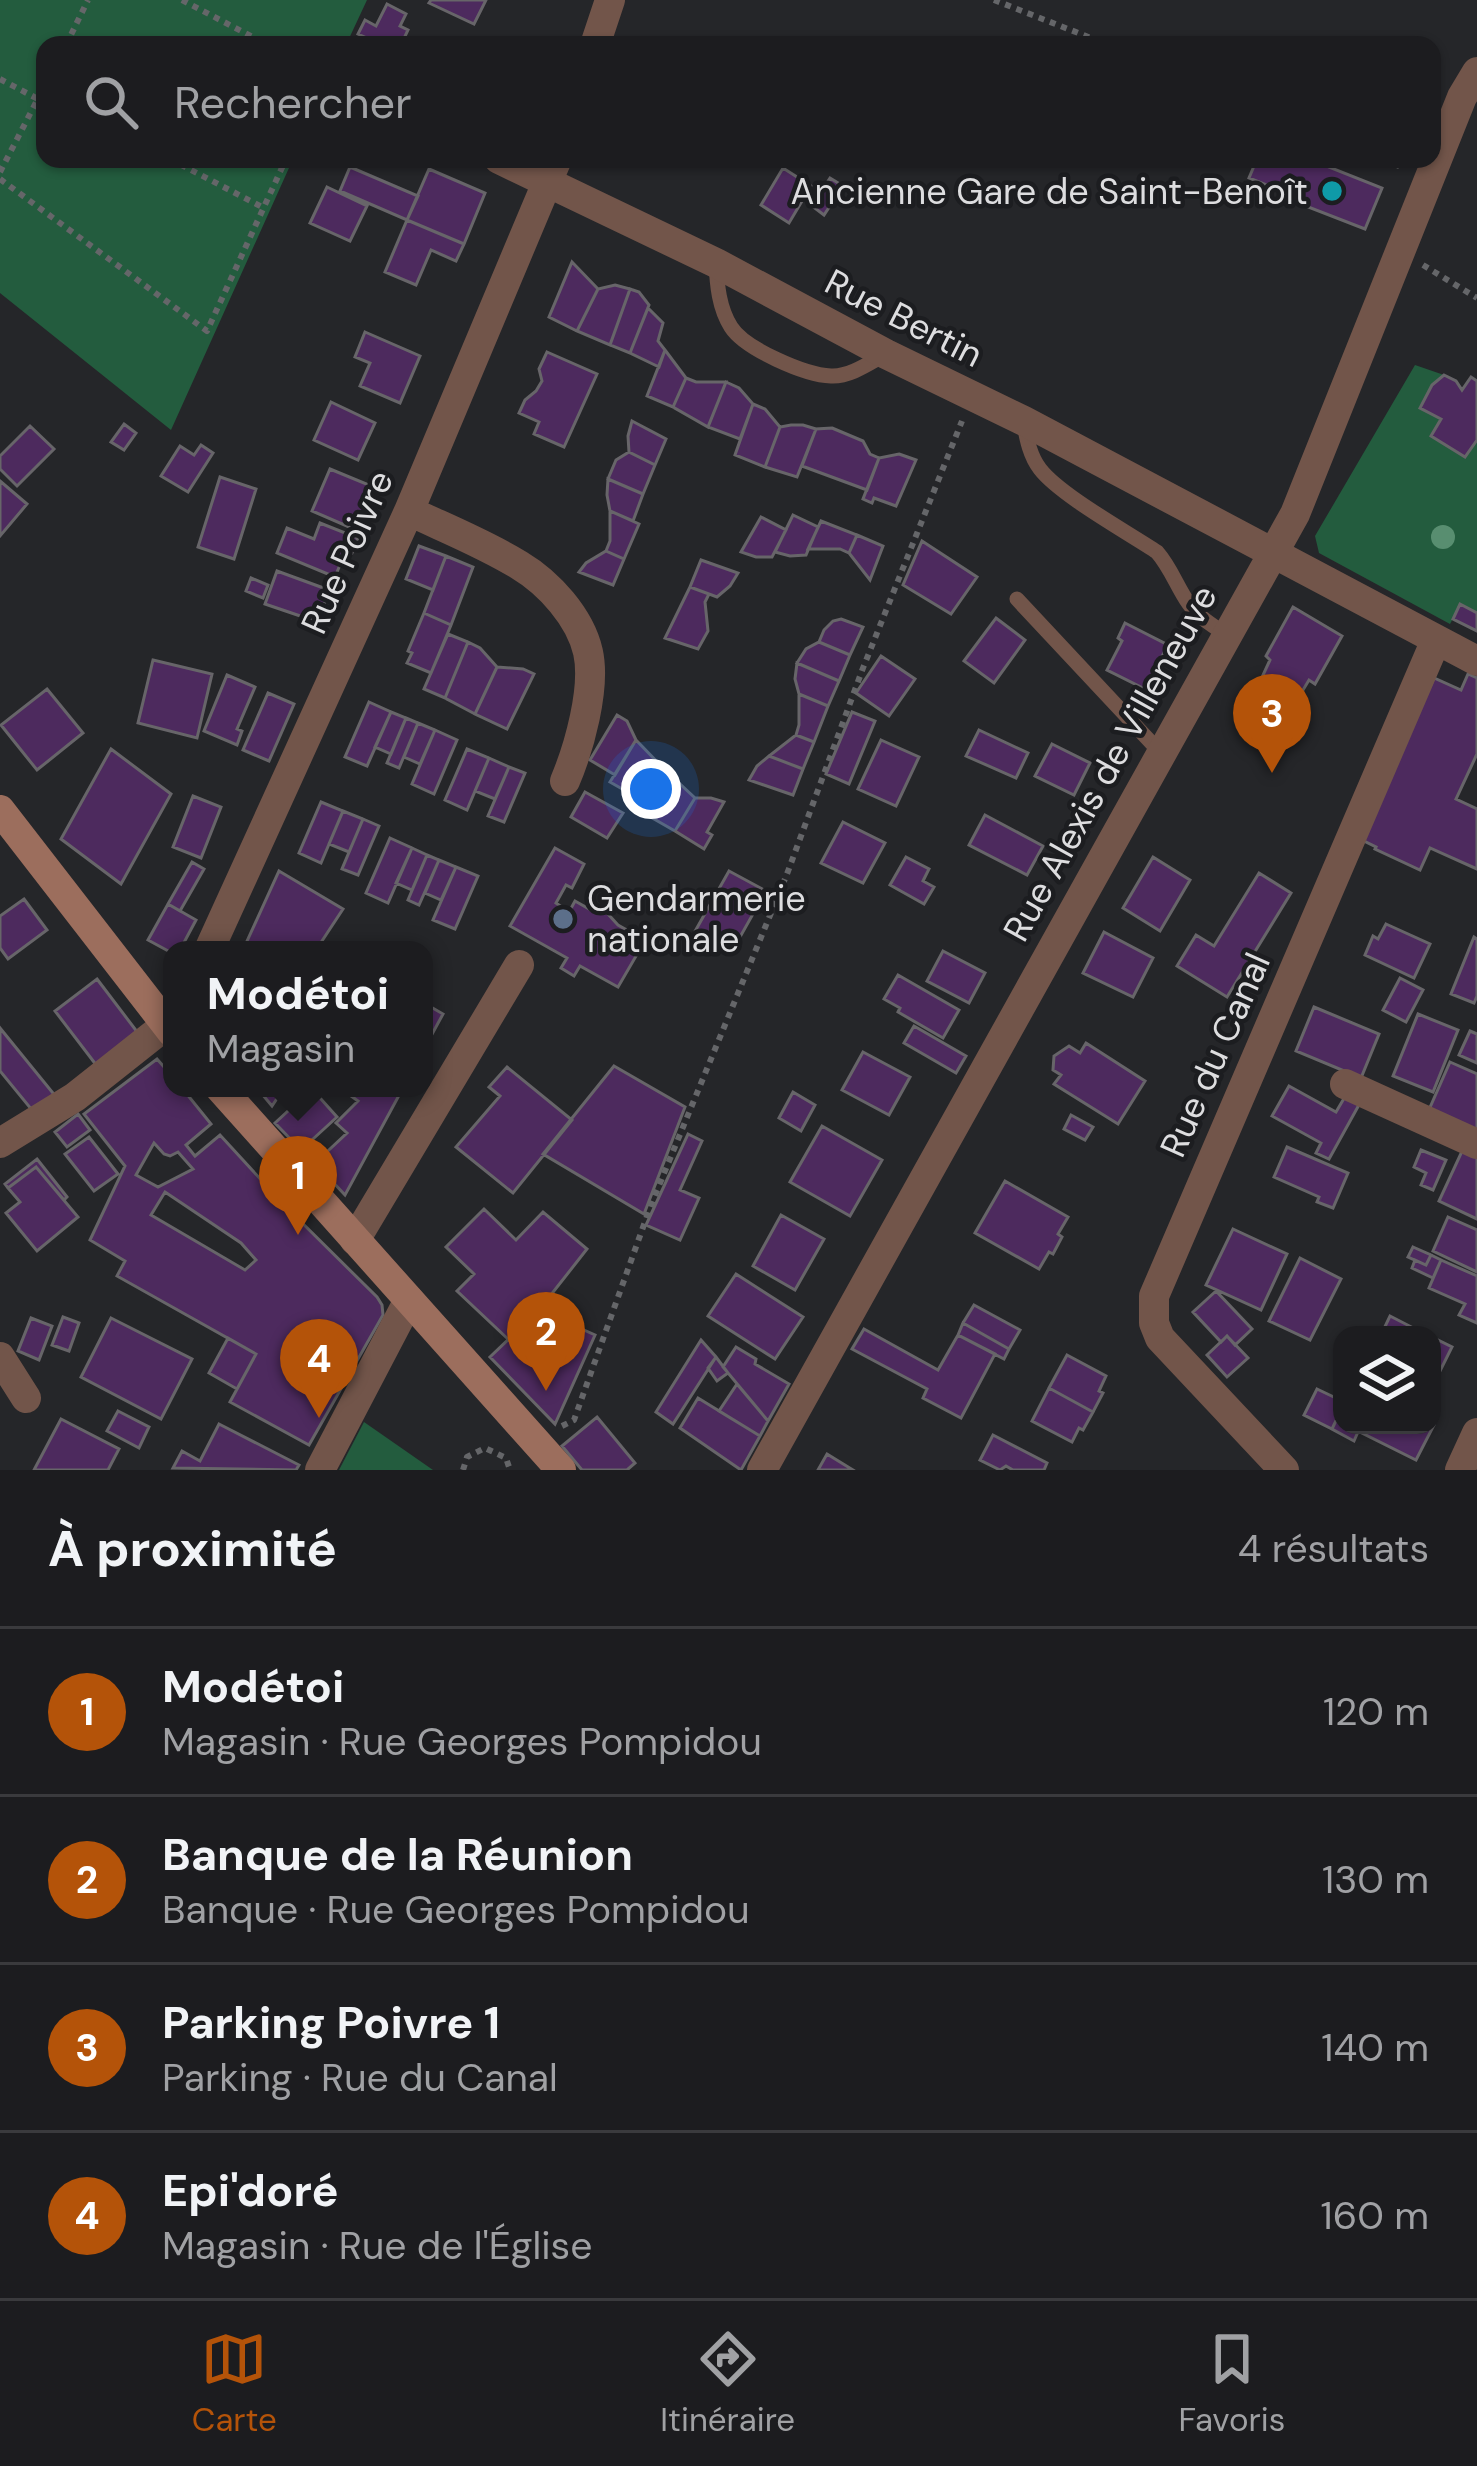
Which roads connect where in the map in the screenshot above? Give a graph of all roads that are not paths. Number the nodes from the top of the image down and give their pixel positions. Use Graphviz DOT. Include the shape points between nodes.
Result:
graph roads {
  1 [pos="610,0"];
  2 [pos="599,36"];
  3 [pos="1477,72"];
  4 [pos="1441,148"];
  5 [pos="1433,168"];
  6 [pos="553,171"];
  7 [pos="716,263"];
  8 [pos="886,354"];
  9 [pos="1024,421"];
  10 [pos="409,512"];
  11 [pos="1272,551"];
  12 [pos="1017,599"];
  13 [pos="1228,636"];
  14 [pos="1436,640"];
  15 [pos="1477,661"];
  16 [pos="1160,752"];
  17 [pos="565,781"];
  18 [pos="0,810"];
  19 [pos="213,941"];
  20 [pos="519,964"];
  21 [pos="163,1016"];
  22 [pos="163,1030"];
  23 [pos="1345,1084"];
  24 [pos="228,1097"];
  25 [pos="0,1143"];
  26 [pos="1477,1144"];
  27 [pos="356,1240"];
  28 [pos="410,1300"];
  29 [pos="0,1357"];
  30 [pos="26,1398"];
  31 [pos="1477,1432"];
  32 [pos="320,1470"];
  33 [pos="561,1470"];
  34 [pos="762,1470"];
  35 [pos="1284,1470"];
  36 [pos="1460,1470"];
  1 -- 2 [label="street"];
  3 -- 4 [label="street, Rue Alexis de Villeneuve"];
  5 -- 11 [label="street, Rue Alexis de Villeneuve" via="1295,514"];
  6 -- 7 [label="street, Rue Bertin"];
  6 -- 10 [label="street, Rue Poivre"];
  7 -- 8 [label="street, Rue Bertin"];
  7 -- 8 [label="lane" via="718,297 732,329 755,348 835,377"];
  8 -- 9 [label="street, Rue Bertin"];
  9 -- 11 [label="street, Rue Bertin"];
  9 -- 13 [label="lane" via="1028,445 1052,482 1157,552 1196,614"];
  10 -- 17 [label="street" via="519,565 580,631 589,656 587,705"];
  10 -- 19 [label="street, Rue Poivre"];
  11 -- 13 [label="street, Rue Alexis de Villeneuve"];
  11 -- 14 [label="street, Rue Bertin"];
  12 -- 16 [label="lane"];
  13 -- 16 [label="street, Rue Alexis de Villeneuve"];
  14 -- 15 [label="street, Rue Bertin"];
  14 -- 35 [label="street, Rue du Canal" via="1154,1296 1160,1338"];
  16 -- 34 [label="street, Rue Alexis de Villeneuve"];
  18 -- 21 [label="main road"];
  20 -- 27 [label="street"];
  22 -- 25 [label="street"];
  23 -- 26 [label="street"];
  24 -- 27 [label="main road"];
  27 -- 28 [label="main road"];
  28 -- 32 [label="street"];
  28 -- 33 [label="main road"];
  29 -- 30 [label="street"];
  31 -- 36 [label="street"];
}
